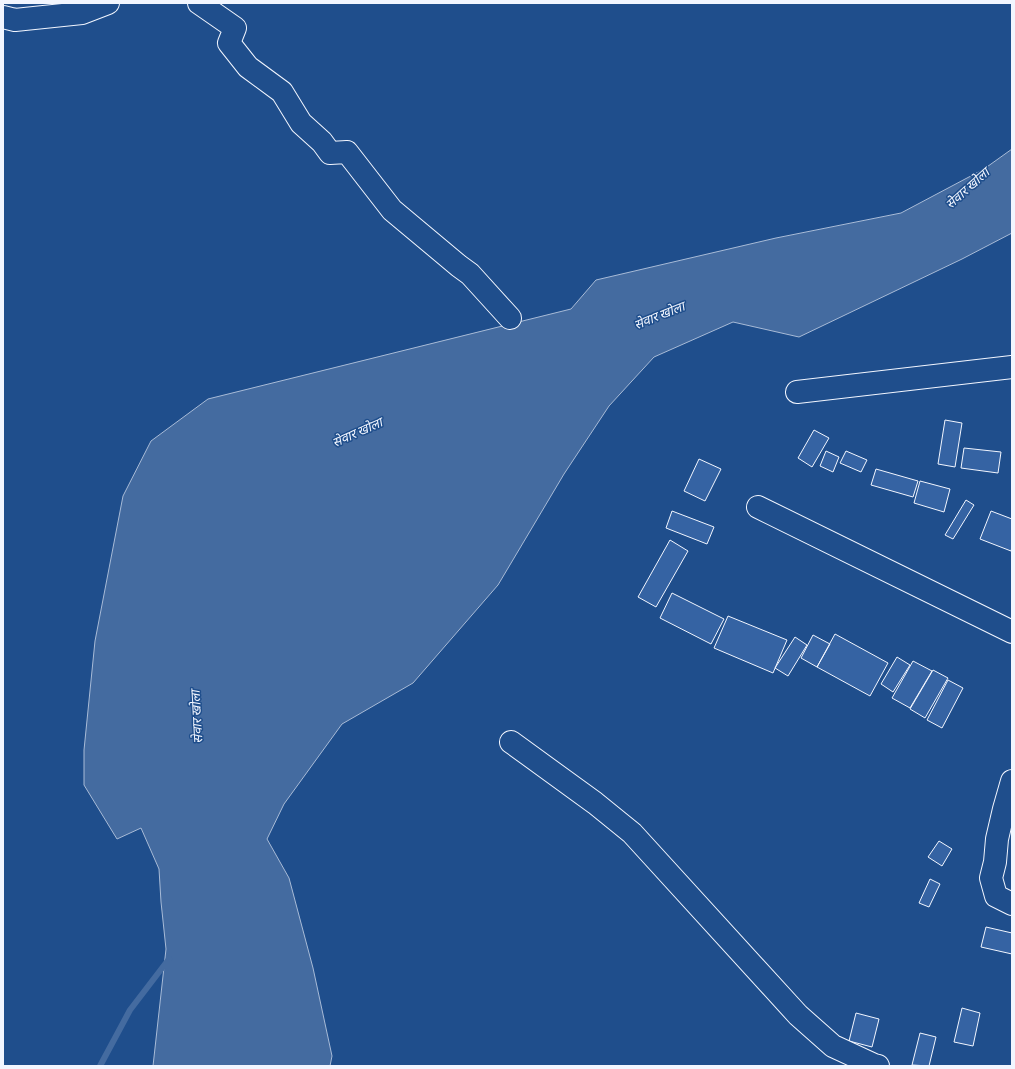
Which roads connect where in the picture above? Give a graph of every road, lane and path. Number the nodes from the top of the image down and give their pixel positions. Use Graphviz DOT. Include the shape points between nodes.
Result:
graph roads {
  1 [pos="108,3"];
  2 [pos="199,3"];
  3 [pos="3,17"];
  4 [pos="510,318"];
  5 [pos="1012,367"];
  6 [pos="797,392"];
  7 [pos="758,507"];
  8 [pos="1012,632"];
  9 [pos="511,742"];
  10 [pos="1012,781"];
  11 [pos="1012,904"];
  12 [pos="878,1066"];
  1 -- 3 [label="street" via="82,13 15,20"];
  2 -- 4 [label="street" via="235,28 230,43 248,67 282,92 301,123 330,153 347,152 392,210 470,274"];
  5 -- 6 [label="street"];
  7 -- 8 [label="street"];
  9 -- 12 [label="street" via="632,833 798,1014 833,1046"];
  10 -- 11 [label="street" via="997,839 991,878 996,896"];
}
